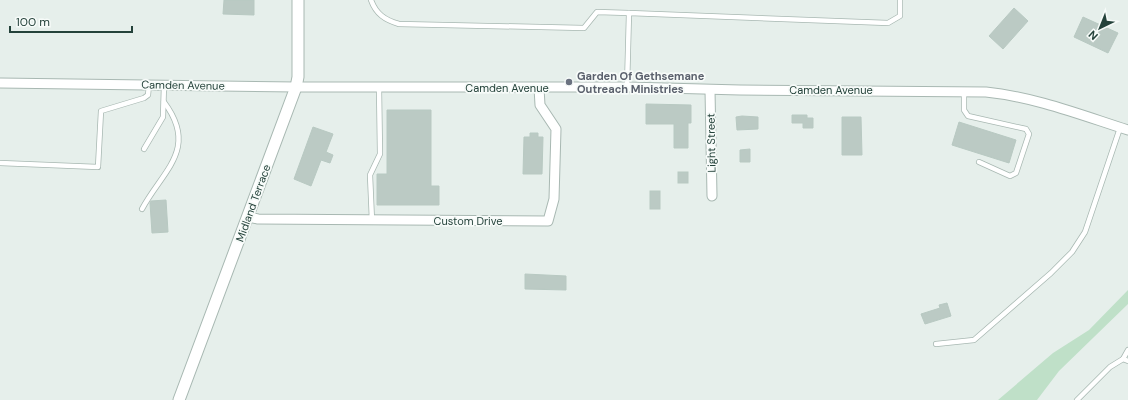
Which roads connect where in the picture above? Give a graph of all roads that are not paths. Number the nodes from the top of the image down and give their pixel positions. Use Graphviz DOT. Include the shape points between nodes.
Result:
graph roads {
  1 [pos="298,0"];
  2 [pos="371,0"];
  3 [pos="900,0"];
  4 [pos="629,13"];
  5 [pos="0,83"];
  6 [pos="149,85"];
  7 [pos="164,85"];
  8 [pos="296,87"];
  9 [pos="379,87"];
  10 [pos="627,87"];
  11 [pos="539,88"];
  12 [pos="710,90"];
  13 [pos="964,91"];
  14 [pos="164,102"];
  15 [pos="1124,129"];
  16 [pos="144,149"];
  17 [pos="979,162"];
  18 [pos="0,163"];
  19 [pos="712,196"];
  20 [pos="142,209"];
  21 [pos="248,217"];
  22 [pos="372,221"];
  23 [pos="936,344"];
  24 [pos="1128,350"];
  25 [pos="1126,360"];
  26 [pos="179,400"];
  27 [pos="1077,400"];
  1 -- 8 [label="street, Midland Terrace"];
  2 -- 4 [label="lane" via="377,12 387,20 399,24 584,28 597,12"];
  3 -- 4 [label="lane" via="900,16 888,23"];
  4 -- 10 [label="lane"];
  5 -- 6 [label="street, Camden Avenue"];
  6 -- 7 [label="street, Camden Avenue"];
  6 -- 18 [label="lane" via="148,95 144,98 101,111 98,167"];
  7 -- 8 [label="street, Camden Avenue"];
  7 -- 14 [label="lane"];
  8 -- 9 [label="street, Camden Avenue"];
  8 -- 21 [label="street, Midland Terrace"];
  9 -- 11 [label="street, Camden Avenue"];
  9 -- 22 [label="lane" via="380,154 370,175"];
  10 -- 11 [label="street, Camden Avenue"];
  10 -- 12 [label="street, Camden Avenue"];
  11 -- 22 [label="street, Custom Drive" via="540,105 556,129 554,199 548,222"];
  12 -- 13 [label="street, Camden Avenue"];
  12 -- 19 [label="street, Light Street"];
  13 -- 15 [label="street, Camden Avenue" via="1022,97"];
  13 -- 17 [label="lane" via="964,110 968,116 1026,129 1029,134 1016,173 1010,176"];
  14 -- 16 [label="lane" via="163,117"];
  14 -- 20 [label="lane" via="177,126 177,154"];
  15 -- 23 [label="lane" via="1085,232 1072,252 974,340"];
  21 -- 22 [label="street, Custom Drive"];
  21 -- 26 [label="street, Midland Terrace"];
  24 -- 25 [label="lane"];
  25 -- 27 [label="lane" via="1110,368"];
}
